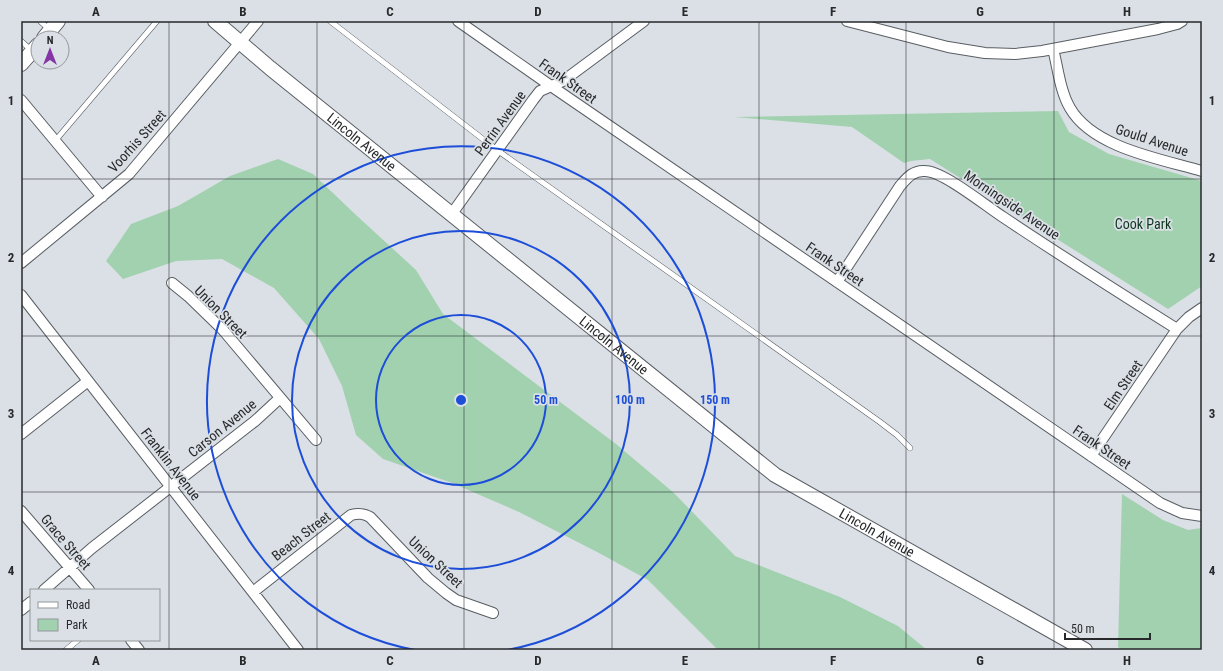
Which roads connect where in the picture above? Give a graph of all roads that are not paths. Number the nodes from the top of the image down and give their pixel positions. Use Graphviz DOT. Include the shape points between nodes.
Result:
graph roads {
  1 [pos="157,21"];
  2 [pos="215,21"];
  3 [pos="258,21"];
  4 [pos="330,21"];
  5 [pos="644,21"];
  6 [pos="847,21"];
  7 [pos="1182,21"];
  8 [pos="462,22"];
  9 [pos="21,41"];
  10 [pos="240,43"];
  11 [pos="30,46"];
  12 [pos="1053,49"];
  13 [pos="30,54"];
  14 [pos="21,64"];
  15 [pos="551,86"];
  16 [pos="21,100"];
  17 [pos="55,141"];
  18 [pos="498,150"];
  19 [pos="1202,170"];
  20 [pos="102,197"];
  21 [pos="451,215"];
  22 [pos="21,262"];
  23 [pos="837,282"];
  24 [pos="172,283"];
  25 [pos="21,296"];
  26 [pos="1202,308"];
  27 [pos="1177,329"];
  28 [pos="88,381"];
  29 [pos="280,398"];
  30 [pos="21,434"];
  31 [pos="316,440"];
  32 [pos="910,448"];
  33 [pos="1091,456"];
  34 [pos="171,487"];
  35 [pos="21,511"];
  36 [pos="1202,516"];
  37 [pos="370,517"];
  38 [pos="70,568"];
  39 [pos="45,589"];
  40 [pos="88,589"];
  41 [pos="253,592"];
  42 [pos="30,603"];
  43 [pos="21,610"];
  44 [pos="493,613"];
  45 [pos="77,641"];
  46 [pos="132,641"];
  47 [pos="66,650"];
  48 [pos="139,650"];
  49 [pos="298,650"];
  50 [pos="1085,650"];
  1 -- 17 [label="lane"];
  2 -- 10 [label="street, Lincoln Avenue"];
  3 -- 10 [label="street, Voorhis Street"];
  4 -- 18 [label="lane"];
  5 -- 15 [label="street, Perrin Avenue" via="563,81"];
  6 -- 12 [label="street" via="948,47 985,53 1015,54"];
  7 -- 12 [label="street" via="1158,29"];
  8 -- 15 [label="street, Frank Street"];
  9 -- 11 [label="lane"];
  10 -- 20 [label="street, Voorhis Street" via="129,174"];
  10 -- 21 [label="street, Lincoln Avenue"];
  12 -- 19 [label="street, Gould Avenue" via="1066,101 1076,117 1088,129 1138,153"];
  13 -- 14 [label="street"];
  15 -- 18 [label="street, Perrin Avenue" via="540,91"];
  15 -- 23 [label="street, Frank Street"];
  16 -- 17 [label="street"];
  17 -- 20 [label="street"];
  18 -- 21 [label="street, Perrin Avenue"];
  18 -- 32 [label="lane" via="880,422"];
  20 -- 22 [label="street, Voorhis Street"];
  21 -- 50 [label="street, Lincoln Avenue" via="775,475"];
  23 -- 27 [label="street, Morningside Avenue" via="900,186 908,177 926,170 954,183"];
  23 -- 33 [label="street, Frank Street"];
  24 -- 29 [label="street, Union Street" via="223,330"];
  25 -- 28 [label="street, Franklin Avenue"];
  26 -- 27 [label="street"];
  27 -- 33 [label="street, Elm Street"];
  28 -- 30 [label="street"];
  28 -- 34 [label="street, Franklin Avenue"];
  29 -- 31 [label="street"];
  29 -- 34 [label="street, Carson Avenue" via="255,421"];
  33 -- 36 [label="street, Frank Street" via="1160,503 1182,513"];
  34 -- 38 [label="street, Carson Avenue"];
  34 -- 41 [label="street, Franklin Avenue"];
  35 -- 38 [label="street, Grace Street"];
  37 -- 41 [label="street, Beach Street" via="365,514 351,514"];
  37 -- 44 [label="street, Union Street" via="428,578 446,593 456,600"];
  38 -- 39 [label="street, Carson Avenue"];
  38 -- 40 [label="street, Grace Street"];
  41 -- 49 [label="street, Franklin Avenue"];
  42 -- 43 [label="street"];
  45 -- 47 [label="lane"];
  46 -- 48 [label="street"];
}
